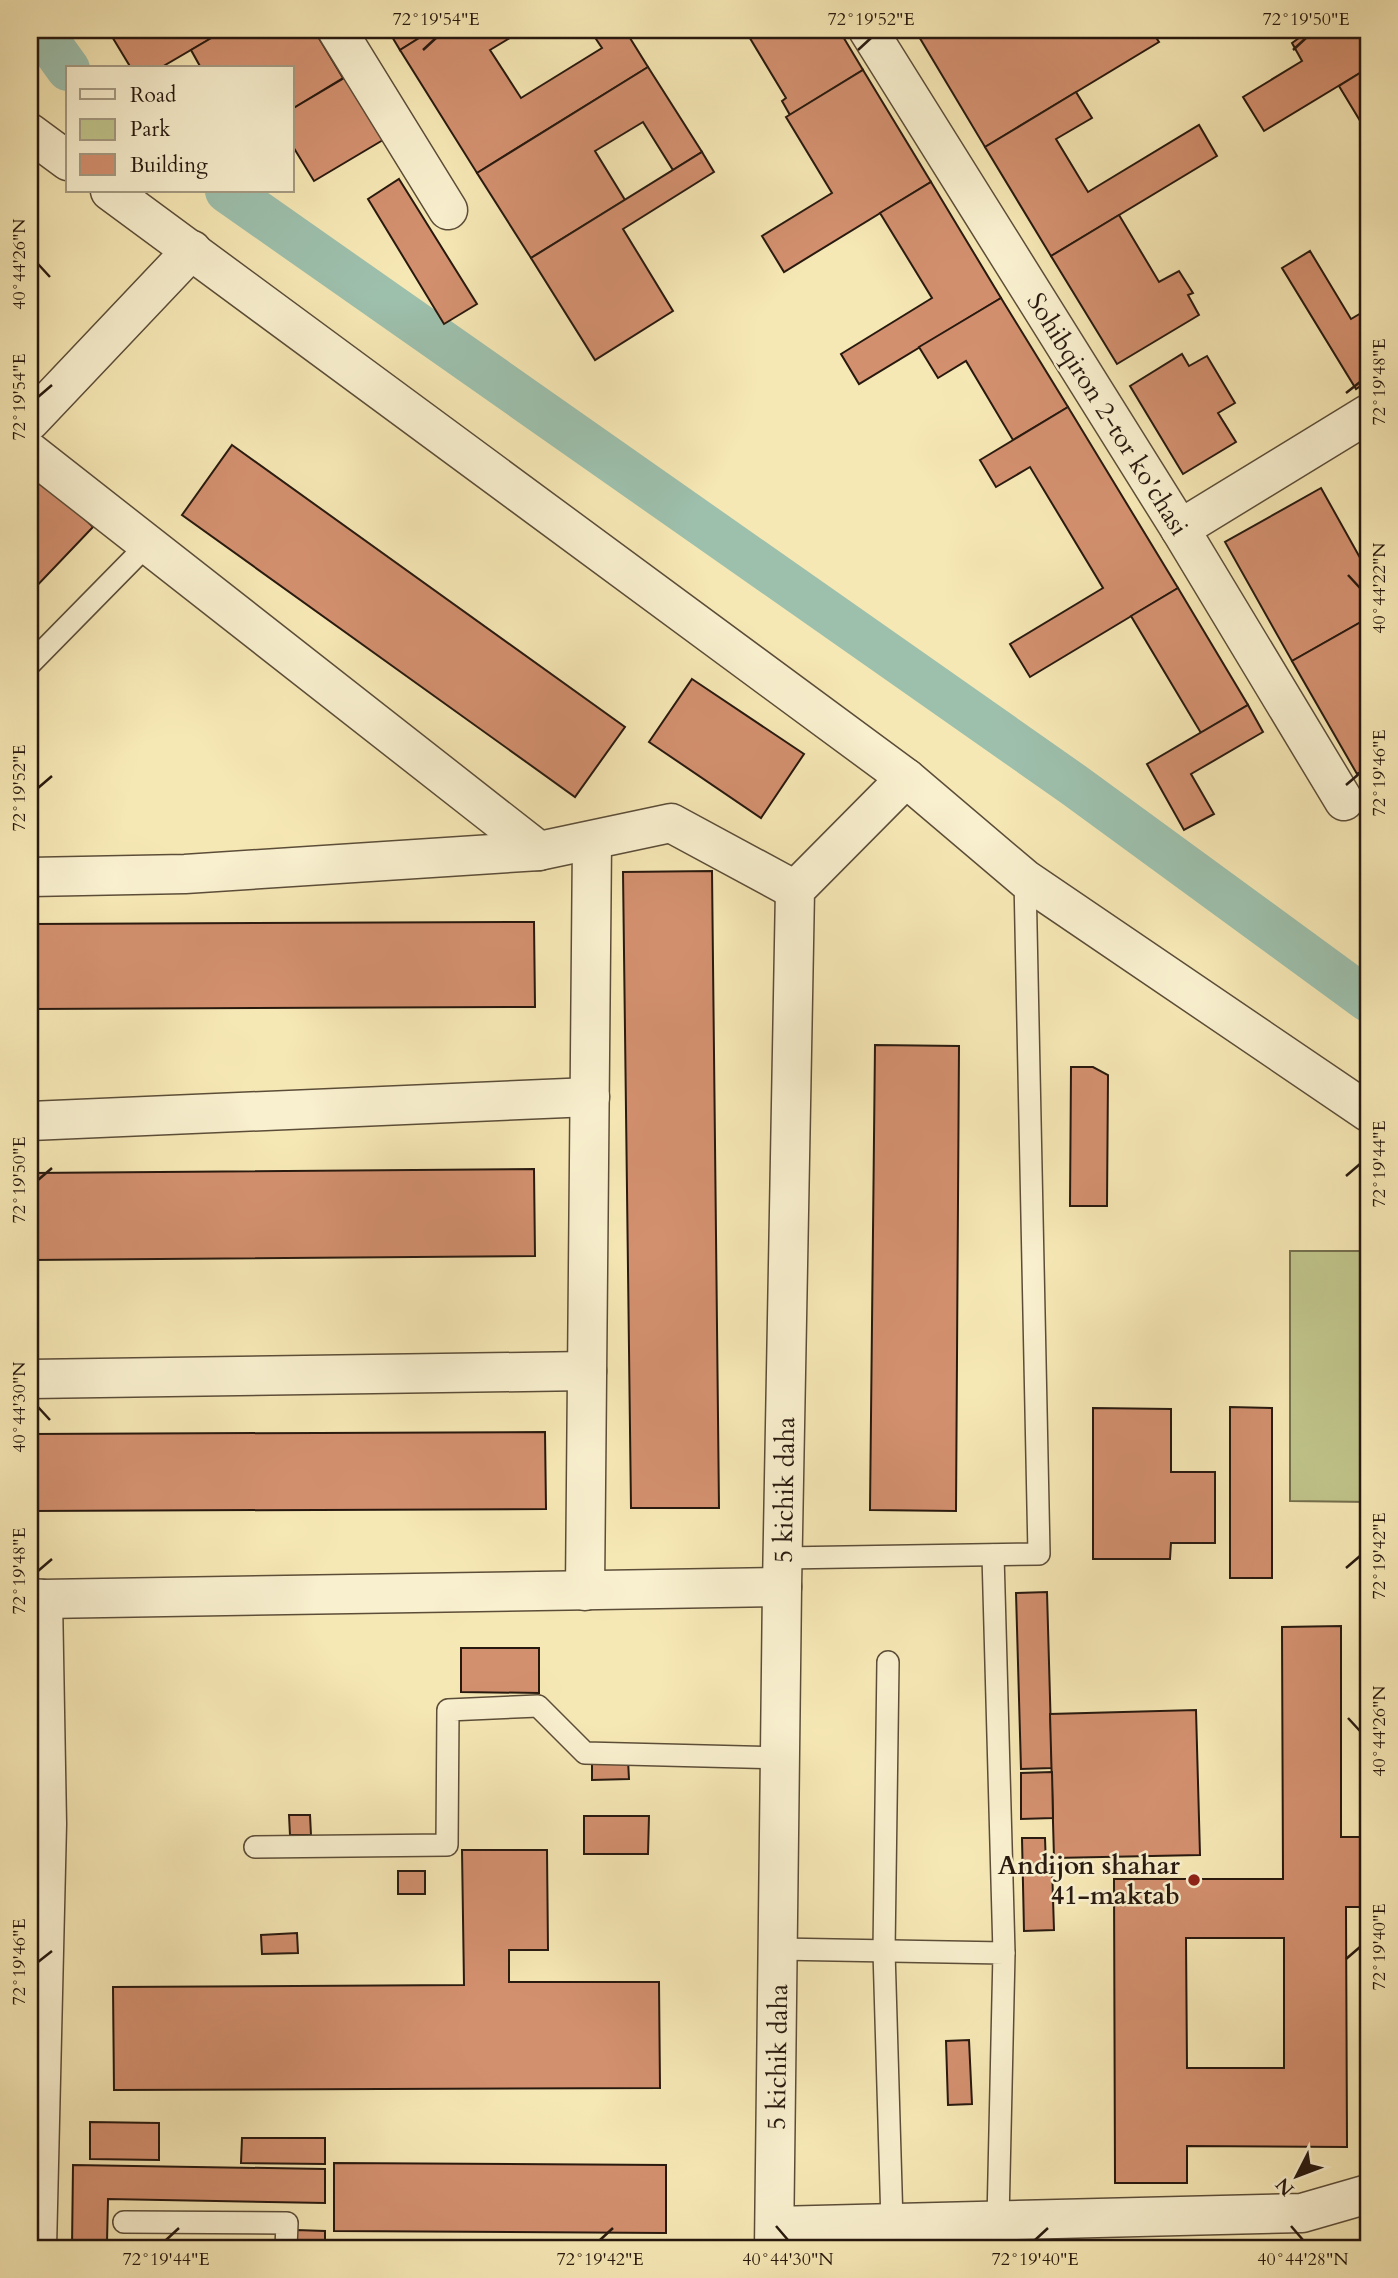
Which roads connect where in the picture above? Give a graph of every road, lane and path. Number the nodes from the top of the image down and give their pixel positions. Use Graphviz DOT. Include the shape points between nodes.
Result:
graph roads {
  1 [pos="337,30"];
  2 [pos="868,30"];
  3 [pos="30,133"];
  4 [pos="66,160"];
  5 [pos="111,192"];
  6 [pos="448,211"];
  7 [pos="192,250"];
  8 [pos="1368,414"];
  9 [pos="30,421"];
  10 [pos="30,452"];
  11 [pos="1180,529"];
  12 [pos="148,544"];
  13 [pos="30,664"];
  14 [pos="906,778"];
  15 [pos="1344,801"];
  16 [pos="592,841"];
  17 [pos="539,851"];
  18 [pos="30,877"];
  19 [pos="1025,878"];
  20 [pos="795,891"];
  21 [pos="590,1097"];
  22 [pos="1368,1112"];
  23 [pos="30,1121"];
  24 [pos="587,1371"];
  25 [pos="30,1379"];
  26 [pos="993,1555"];
  27 [pos="783,1573"];
  28 [pos="585,1591"];
  29 [pos="37,1599"];
  30 [pos="888,1662"];
  31 [pos="781,1758"];
  32 [pos="39,1823"];
  33 [pos="255,1847"];
  34 [pos="778,1949"];
  35 [pos="884,1951"];
  36 [pos="1004,1953"];
  37 [pos="35,2078"];
  38 [pos="1368,2194"];
  39 [pos="998,2220"];
  40 [pos="124,2222"];
  41 [pos="892,2223"];
  42 [pos="774,2237"];
  43 [pos="37,2248"];
  44 [pos="286,2248"];
  1 -- 6 [label="street"];
  2 -- 11 [label="street, Sohibqiron 2-tor ko'chasi"];
  3 -- 4 [label="street"];
  5 -- 7 [label="street"];
  7 -- 9 [label="street"];
  7 -- 14 [label="street"];
  8 -- 11 [label="street"];
  10 -- 12 [label="street"];
  11 -- 15 [label="street, Sohibqiron 2-tor ko'chasi"];
  12 -- 13 [label="lane"];
  12 -- 17 [label="street"];
  14 -- 19 [label="street"];
  14 -- 20 [label="street"];
  16 -- 17 [label="street"];
  16 -- 20 [label="street" via="671,823"];
  16 -- 21 [label="street"];
  17 -- 18 [label="street" via="185,874"];
  19 -- 22 [label="street"];
  19 -- 26 [label="lane" via="1039,1554"];
  20 -- 27 [label="street, 5 kichik daha"];
  21 -- 23 [label="street"];
  21 -- 24 [label="street"];
  24 -- 25 [label="street"];
  24 -- 28 [label="street"];
  26 -- 27 [label="lane"];
  26 -- 36 [label="lane"];
  27 -- 28 [label="street"];
  27 -- 31 [label="street, 5 kichik daha"];
  28 -- 29 [label="street"];
  29 -- 32 [label="street"];
  30 -- 35 [label="lane"];
  31 -- 33 [label="lane" via="585,1753 538,1706 448,1710 447,1845"];
  31 -- 34 [label="street, 5 kichik daha"];
  32 -- 37 [label="street"];
  34 -- 35 [label="lane"];
  34 -- 42 [label="street, 5 kichik daha"];
  35 -- 36 [label="lane"];
  35 -- 41 [label="lane"];
  36 -- 39 [label="lane"];
  37 -- 43 [label="street"];
  38 -- 39 [label="street" via="1302,2213"];
  39 -- 41 [label="street"];
  40 -- 44 [label="lane" via="287,2223"];
  41 -- 42 [label="street"];
}
